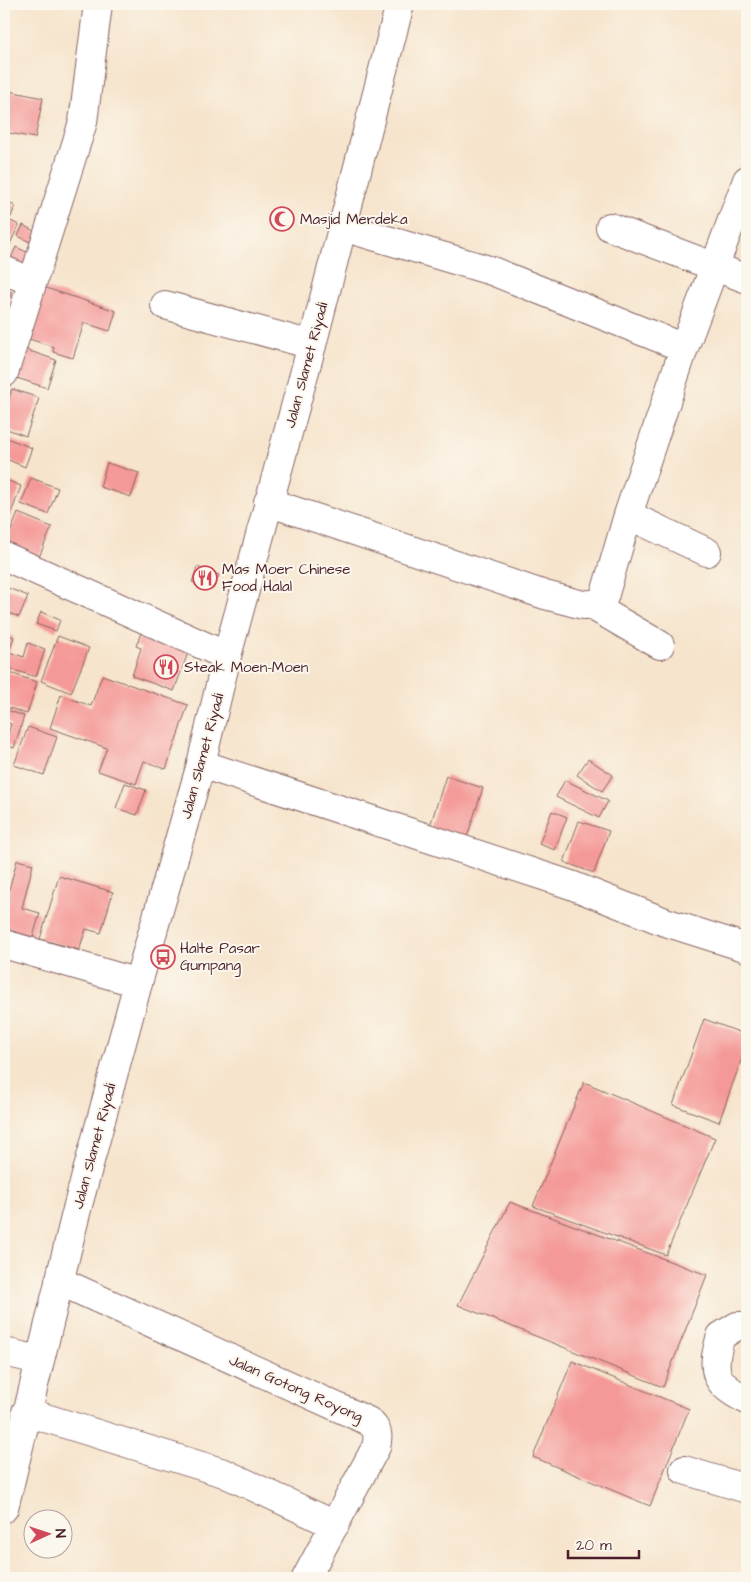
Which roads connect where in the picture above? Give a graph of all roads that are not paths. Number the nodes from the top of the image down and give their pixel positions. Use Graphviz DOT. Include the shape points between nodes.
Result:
graph roads {
  1 [pos="98,4"];
  2 [pos="400,4"];
  3 [pos="747,180"];
  4 [pos="342,227"];
  5 [pos="610,227"];
  6 [pos="716,268"];
  7 [pos="4,270"];
  8 [pos="747,279"];
  9 [pos="32,282"];
  10 [pos="165,305"];
  11 [pos="312,345"];
  12 [pos="684,348"];
  13 [pos="4,373"];
  14 [pos="268,502"];
  15 [pos="628,515"];
  16 [pos="707,552"];
  17 [pos="4,556"];
  18 [pos="592,605"];
  19 [pos="660,645"];
  20 [pos="227,656"];
  21 [pos="201,764"];
  22 [pos="4,944"];
  23 [pos="747,948"];
  24 [pos="138,983"];
  25 [pos="59,1281"];
  26 [pos="747,1326"];
  27 [pos="4,1352"];
  28 [pos="38,1360"];
  29 [pos="747,1400"];
  30 [pos="26,1412"];
  31 [pos="684,1470"];
  32 [pos="747,1489"];
  33 [pos="4,1508"];
  34 [pos="334,1525"];
  35 [pos="306,1578"];
  1 -- 9 [label="street" via="83,122"];
  2 -- 4 [label="street, Jalan Slamet Riyadi"];
  3 -- 6 [label="street"];
  4 -- 11 [label="street, Jalan Slamet Riyadi"];
  4 -- 12 [label="street" via="492,271"];
  5 -- 6 [label="street"];
  6 -- 8 [label="street"];
  6 -- 12 [label="street"];
  7 -- 9 [label="street"];
  9 -- 13 [label="street"];
  10 -- 11 [label="street"];
  11 -- 14 [label="street, Jalan Slamet Riyadi"];
  12 -- 15 [label="street"];
  14 -- 18 [label="street" via="545,595"];
  14 -- 20 [label="street, Jalan Slamet Riyadi"];
  15 -- 16 [label="street"];
  15 -- 18 [label="street" via="604,597 600,603"];
  17 -- 20 [label="street"];
  18 -- 19 [label="street"];
  20 -- 21 [label="street, Jalan Slamet Riyadi"];
  21 -- 23 [label="street" via="571,885 666,922"];
  21 -- 24 [label="street, Jalan Slamet Riyadi"];
  22 -- 24 [label="street"];
  24 -- 25 [label="street, Jalan Slamet Riyadi"];
  25 -- 28 [label="street, Jalan Slamet Riyadi"];
  25 -- 34 [label="street, Jalan Gotong Royong" via="368,1421 376,1428 379,1437 376,1447"];
  26 -- 29 [label="street" via="737,1326 721,1336 715,1356 718,1377 728,1391"];
  27 -- 28 [label="street"];
  28 -- 30 [label="street, Jalan Slamet Riyadi"];
  30 -- 33 [label="street, Jalan Slamet Riyadi"];
  30 -- 34 [label="street" via="224,1473"];
  31 -- 32 [label="street"];
  34 -- 35 [label="street, Jalan Gotong Royong"];
}
